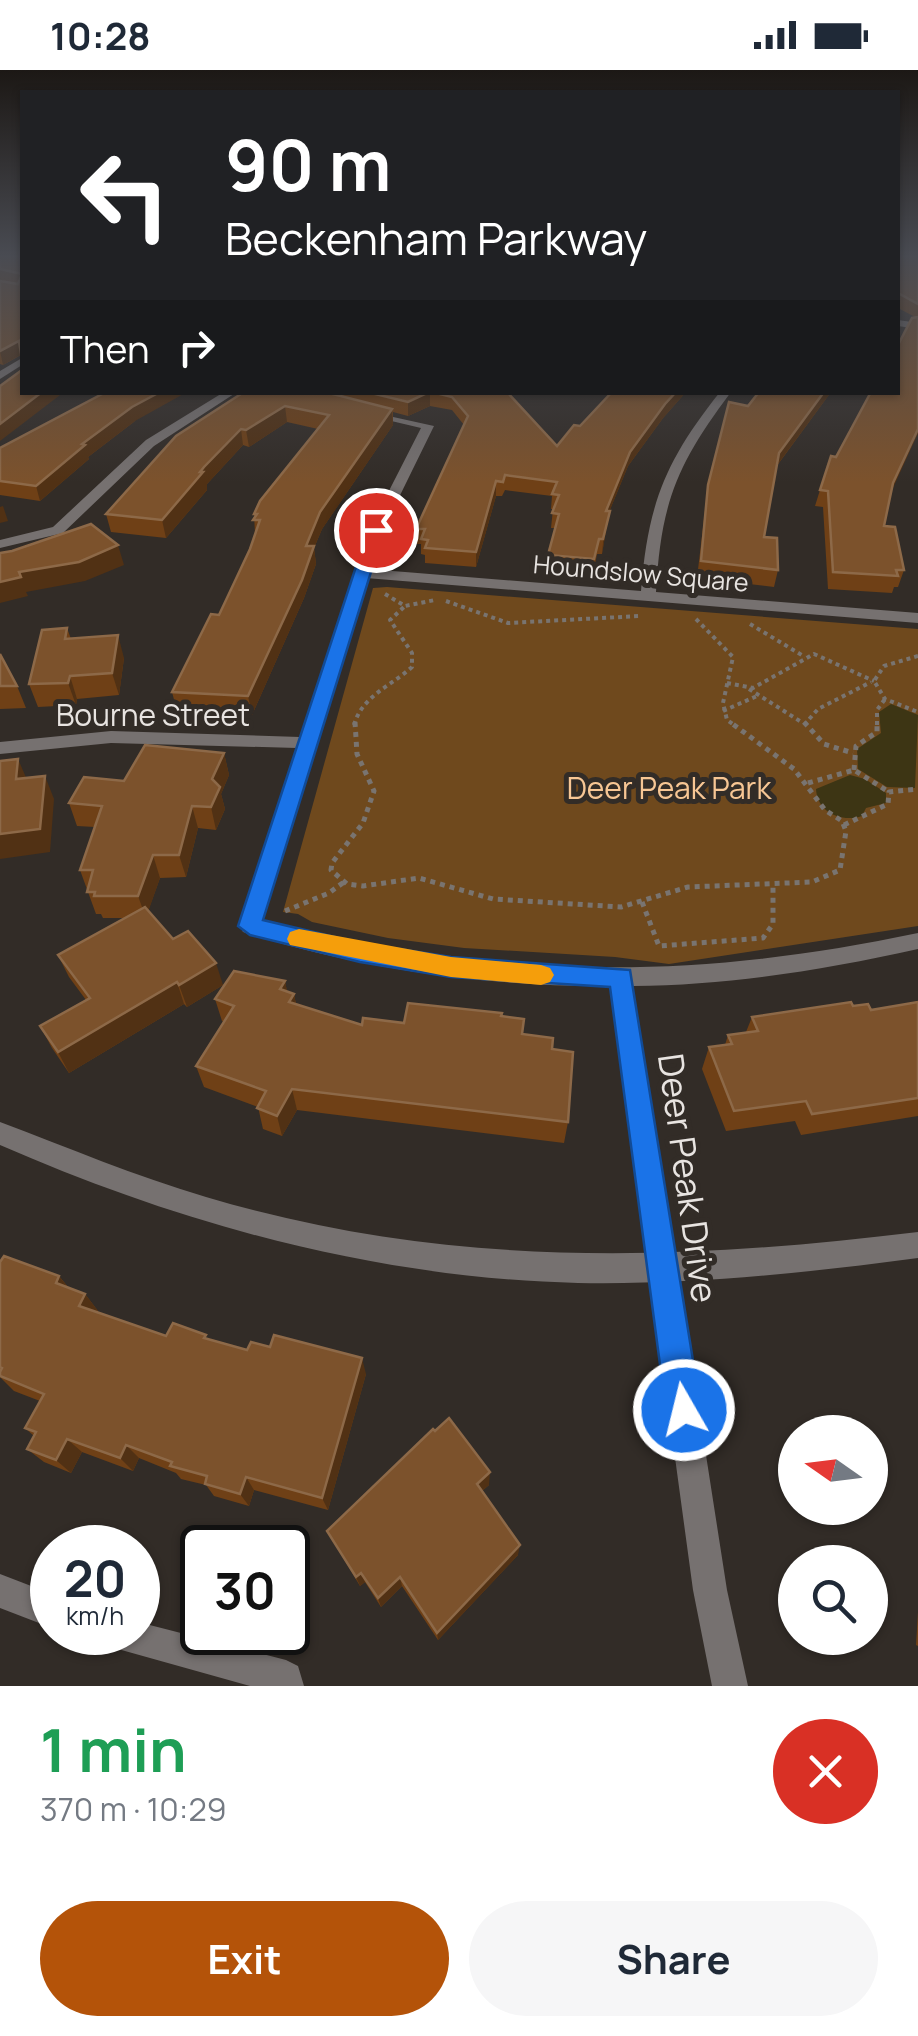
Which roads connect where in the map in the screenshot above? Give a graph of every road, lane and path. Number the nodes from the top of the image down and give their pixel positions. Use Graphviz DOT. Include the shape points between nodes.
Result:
graph roads {
  1 [pos="227,395"];
  2 [pos="724,395"];
  3 [pos="352,409"];
  4 [pos="0,544"];
  5 [pos="360,573"];
  6 [pos="382,575"];
  7 [pos="648,596"];
  8 [pos="405,606"];
  9 [pos="646,616"];
  10 [pos="682,618"];
  11 [pos="918,618"];
  12 [pos="698,619"];
  13 [pos="715,620"];
  14 [pos="749,623"];
  15 [pos="918,656"];
  16 [pos="806,658"];
  17 [pos="874,681"];
  18 [pos="727,683"];
  19 [pos="749,689"];
  20 [pos="758,696"];
  21 [pos="886,699"];
  22 [pos="723,712"];
  23 [pos="918,712"];
  24 [pos="803,722"];
  25 [pos="307,744"];
  26 [pos="0,748"];
  27 [pos="853,753"];
  28 [pos="854,770"];
  29 [pos="808,783"];
  30 [pos="918,790"];
  31 [pos="889,792"];
  32 [pos="844,825"];
  33 [pos="344,882"];
  34 [pos="773,886"];
  35 [pos="642,901"];
  36 [pos="250,926"];
  37 [pos="918,941"];
  38 [pos="621,977"];
  39 [pos="0,1133"];
  40 [pos="918,1245"];
  41 [pos="662,1266"];
  42 [pos="0,1591"];
  43 [pos="30,1603"];
  44 [pos="160,1646"];
  45 [pos="286,1682"];
  46 [pos="730,1686"];
  1 -- 4 [label="street" via="150,444 58,530"];
  2 -- 7 [label="street" via="666,480 650,542"];
  3 -- 5 [label="street" via="428,426"];
  5 -- 6 [label="street, Houndslow Square"];
  5 -- 25 [label="street"];
  6 -- 7 [label="street, Houndslow Square"];
  6 -- 8 [label="path" via="378,590"];
  7 -- 11 [label="street, Houndslow Square"];
  8 -- 9 [label="path" via="448,601 522,624"];
  8 -- 33 [label="path" via="390,620 412,653 412,667 372,696 353,722 352,745 374,790 362,826 330,862"];
  10 -- 12 [label="path"];
  12 -- 13 [label="path"];
  12 -- 18 [label="path" via="733,657"];
  14 -- 16 [label="path"];
  15 -- 17 [label="path" via="884,666"];
  16 -- 17 [label="path" via="819,654"];
  16 -- 19 [label="path"];
  17 -- 21 [label="path"];
  17 -- 24 [label="path"];
  18 -- 19 [label="path"];
  18 -- 22 [label="path"];
  19 -- 20 [label="path"];
  20 -- 22 [label="path"];
  20 -- 24 [label="path"];
  21 -- 23 [label="path"];
  21 -- 27 [label="path" via="877,710 877,732"];
  22 -- 29 [label="path"];
  24 -- 27 [label="path" via="822,743"];
  25 -- 26 [label="street, Bourne Street" via="111,737"];
  25 -- 36 [label="street"];
  27 -- 28 [label="path"];
  28 -- 29 [label="path"];
  28 -- 31 [label="path"];
  29 -- 32 [label="path" via="824,812"];
  30 -- 31 [label="path"];
  31 -- 32 [label="path" via="888,804"];
  32 -- 34 [label="path" via="840,870 812,882"];
  33 -- 35 [label="path" via="363,886 419,878 476,897 621,907"];
  33 -- 36 [label="path"];
  34 -- 35 [label="path" via="688,887"];
  34 -- 35 [label="path" via="773,924 763,938 659,946"];
  36 -- 38 [label="street" via="451,967"];
  37 -- 38 [label="street" via="760,970"];
  38 -- 41 [label="street, Deer Peak Drive"];
  39 -- 41 [label="street" via="150,1193 367,1246 540,1266"];
  40 -- 41 [label="street" via="809,1259"];
  41 -- 46 [label="street, Deer Peak Drive"];
  42 -- 43 [label="street"];
  44 -- 45 [label="street"];
}
